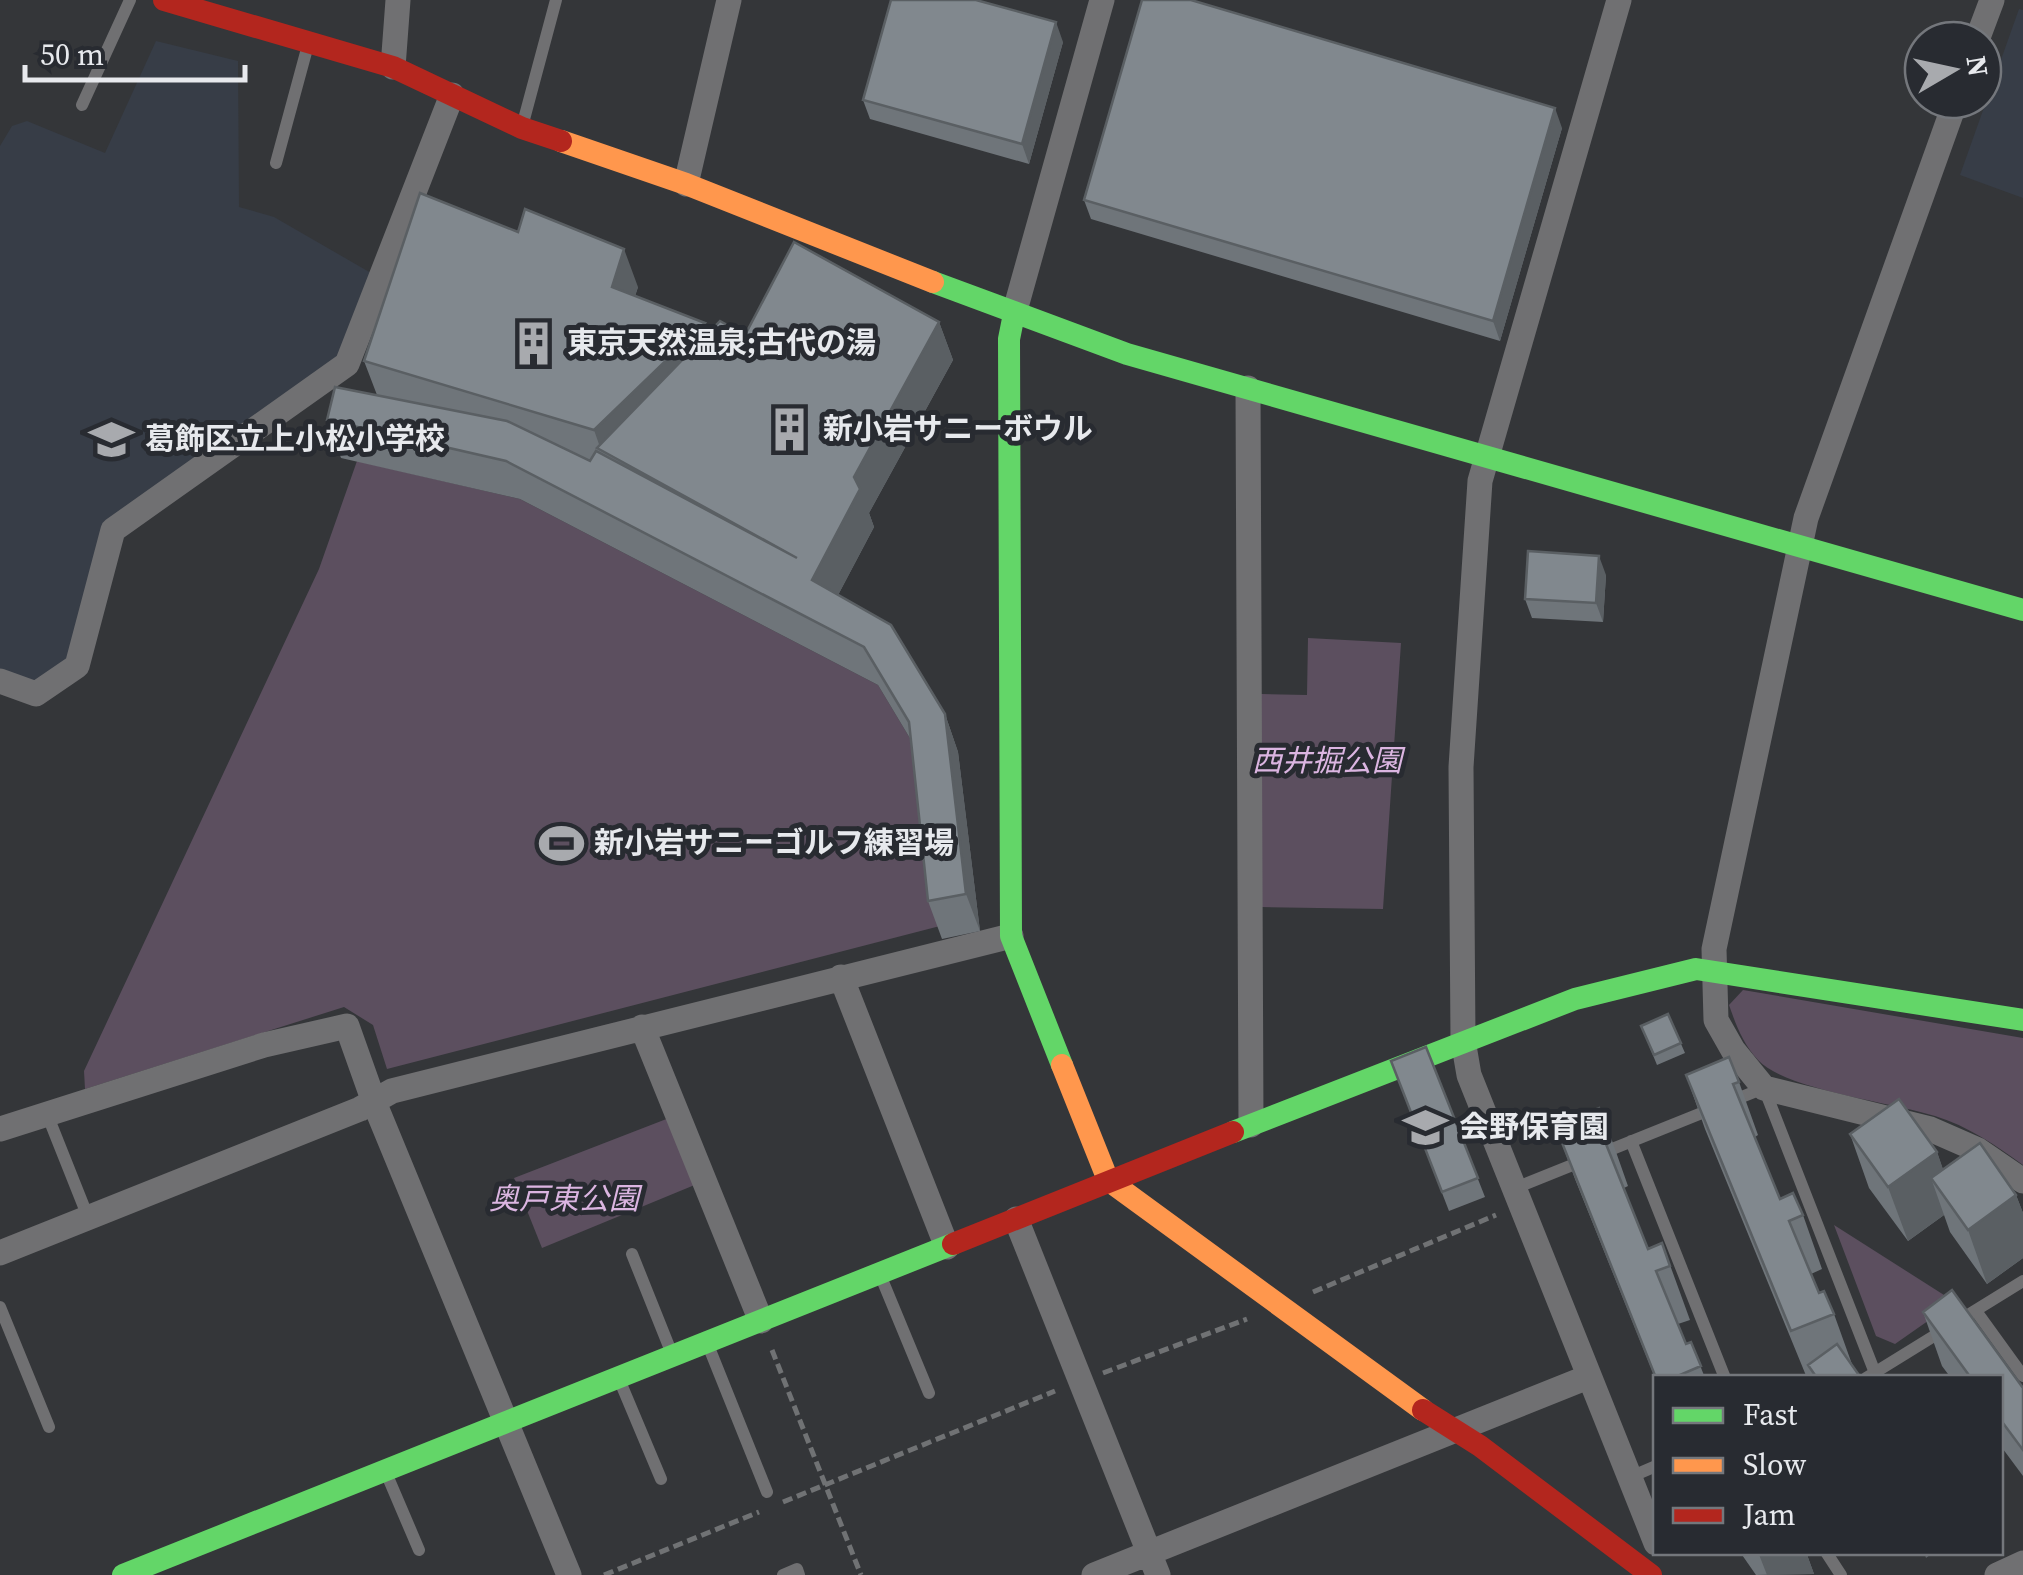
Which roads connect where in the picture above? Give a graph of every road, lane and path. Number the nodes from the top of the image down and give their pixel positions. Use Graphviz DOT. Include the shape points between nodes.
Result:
graph roads {
  1 [pos="130,0"];
  2 [pos="164,0"];
  3 [pos="398,0"];
  4 [pos="556,0"];
  5 [pos="729,0"];
  6 [pos="1102,0"];
  7 [pos="1619,0"];
  8 [pos="309,42"];
  9 [pos="393,67"];
  10 [pos="452,95"];
  11 [pos="82,104"];
  12 [pos="1949,120"];
  13 [pos="522,128"];
  14 [pos="276,163"];
  15 [pos="686,184"];
  16 [pos="1014,314"];
  17 [pos="1248,388"];
  18 [pos="1486,454"];
  19 [pos="1801,544"];
  20 [pos="2023,610"];
  21 [pos="0,681"];
  22 [pos="1011,936"];
  23 [pos="1714,970"];
  24 [pos="841,977"];
  25 [pos="2023,1020"];
  26 [pos="642,1027"];
  27 [pos="1463,1040"];
  28 [pos="1764,1088"];
  29 [pos="374,1102"];
  30 [pos="46,1114"];
  31 [pos="1251,1125"];
  32 [pos="0,1129"];
  33 [pos="1631,1141"];
  34 [pos="1108,1180"];
  35 [pos="2023,1181"];
  36 [pos="1512,1189"];
  37 [pos="88,1217"];
  38 [pos="1016,1219"];
  39 [pos="947,1247"];
  40 [pos="0,1252"];
  41 [pos="632,1254"];
  42 [pos="880,1274"];
  43 [pos="2023,1281"];
  44 [pos="0,1307"];
  45 [pos="1976,1311"];
  46 [pos="761,1321"];
  47 [pos="707,1342"];
  48 [pos="672,1356"];
  49 [pos="1724,1375"];
  50 [pos="1873,1375"];
  51 [pos="1875,1375"];
  52 [pos="2023,1376"];
  53 [pos="1588,1377"];
  54 [pos="619,1378"];
  55 [pos="929,1393"];
  56 [pos="505,1422"];
  57 [pos="49,1427"];
  58 [pos="1450,1430"];
  59 [pos="1653,1467"];
  60 [pos="385,1470"];
  61 [pos="1628,1478"];
  62 [pos="661,1479"];
  63 [pos="767,1492"];
  64 [pos="1653,1535"];
  65 [pos="420,1550"];
  66 [pos="2023,1563"];
  67 [pos="1154,1564"];
  68 [pos="123,1575"];
  69 [pos="569,1575"];
  70 [pos="783,1575"];
  71 [pos="799,1575"];
  72 [pos="861,1575"];
  73 [pos="1094,1575"];
  74 [pos="1651,1575"];
  75 [pos="1997,1575"];
  1 -- 11 [label="lane"];
  2 -- 8 [label="street"];
  3 -- 9 [label="street"];
  4 -- 13 [label="lane"];
  5 -- 15 [label="street"];
  6 -- 16 [label="street"];
  7 -- 18 [label="street"];
  8 -- 9 [label="street"];
  8 -- 14 [label="lane"];
  9 -- 10 [label="street"];
  10 -- 13 [label="street"];
  10 -- 21 [label="street" via="347,364 112,530 77,666 36,694"];
  12 -- 19 [label="street"];
  13 -- 15 [label="street"];
  15 -- 16 [label="street"];
  16 -- 17 [label="street"];
  16 -- 22 [label="street"];
  17 -- 18 [label="street"];
  17 -- 31 [label="street"];
  18 -- 19 [label="street"];
  18 -- 27 [label="street" via="1461,766"];
  19 -- 20 [label="street"];
  19 -- 23 [label="street"];
  22 -- 24 [label="street"];
  22 -- 34 [label="street"];
  23 -- 25 [label="street"];
  23 -- 27 [label="street" via="1575,999"];
  23 -- 28 [label="street" via="1722,1034"];
  24 -- 26 [label="street"];
  24 -- 39 [label="street"];
  26 -- 29 [label="street" via="392,1091"];
  26 -- 46 [label="street"];
  27 -- 31 [label="street"];
  27 -- 36 [label="street" via="1469,1075"];
  28 -- 33 [label="lane"];
  28 -- 35 [label="street" via="1930,1129 1978,1150"];
  28 -- 50 [label="lane"];
  29 -- 30 [label="street" via="347,1026 264,1045"];
  29 -- 37 [label="street"];
  29 -- 56 [label="street"];
  30 -- 32 [label="street"];
  30 -- 37 [label="lane"];
  31 -- 34 [label="street"];
  33 -- 36 [label="lane"];
  33 -- 49 [label="lane"];
  34 -- 38 [label="street"];
  34 -- 58 [label="street"];
  36 -- 53 [label="street"];
  37 -- 40 [label="street"];
  38 -- 39 [label="street"];
  38 -- 67 [label="street"];
  39 -- 42 [label="street"];
  41 -- 48 [label="lane"];
  42 -- 46 [label="street"];
  42 -- 55 [label="lane"];
  43 -- 45 [label="lane"];
  44 -- 57 [label="lane"];
  45 -- 51 [label="lane"];
  45 -- 52 [label="lane"];
  46 -- 47 [label="street"];
  46 -- 72 [label="path"];
  47 -- 48 [label="street"];
  47 -- 63 [label="lane"];
  48 -- 54 [label="street"];
  53 -- 58 [label="street"];
  53 -- 61 [label="street"];
  54 -- 56 [label="street"];
  54 -- 62 [label="lane"];
  56 -- 60 [label="street"];
  56 -- 69 [label="street"];
  58 -- 67 [label="street"];
  58 -- 74 [label="street"];
  59 -- 61 [label="lane"];
  60 -- 65 [label="lane"];
  60 -- 68 [label="street"];
  61 -- 64 [label="street"];
  66 -- 75 [label="street"];
  67 -- 73 [label="street"];
  70 -- 71 [label="lane"];
}
